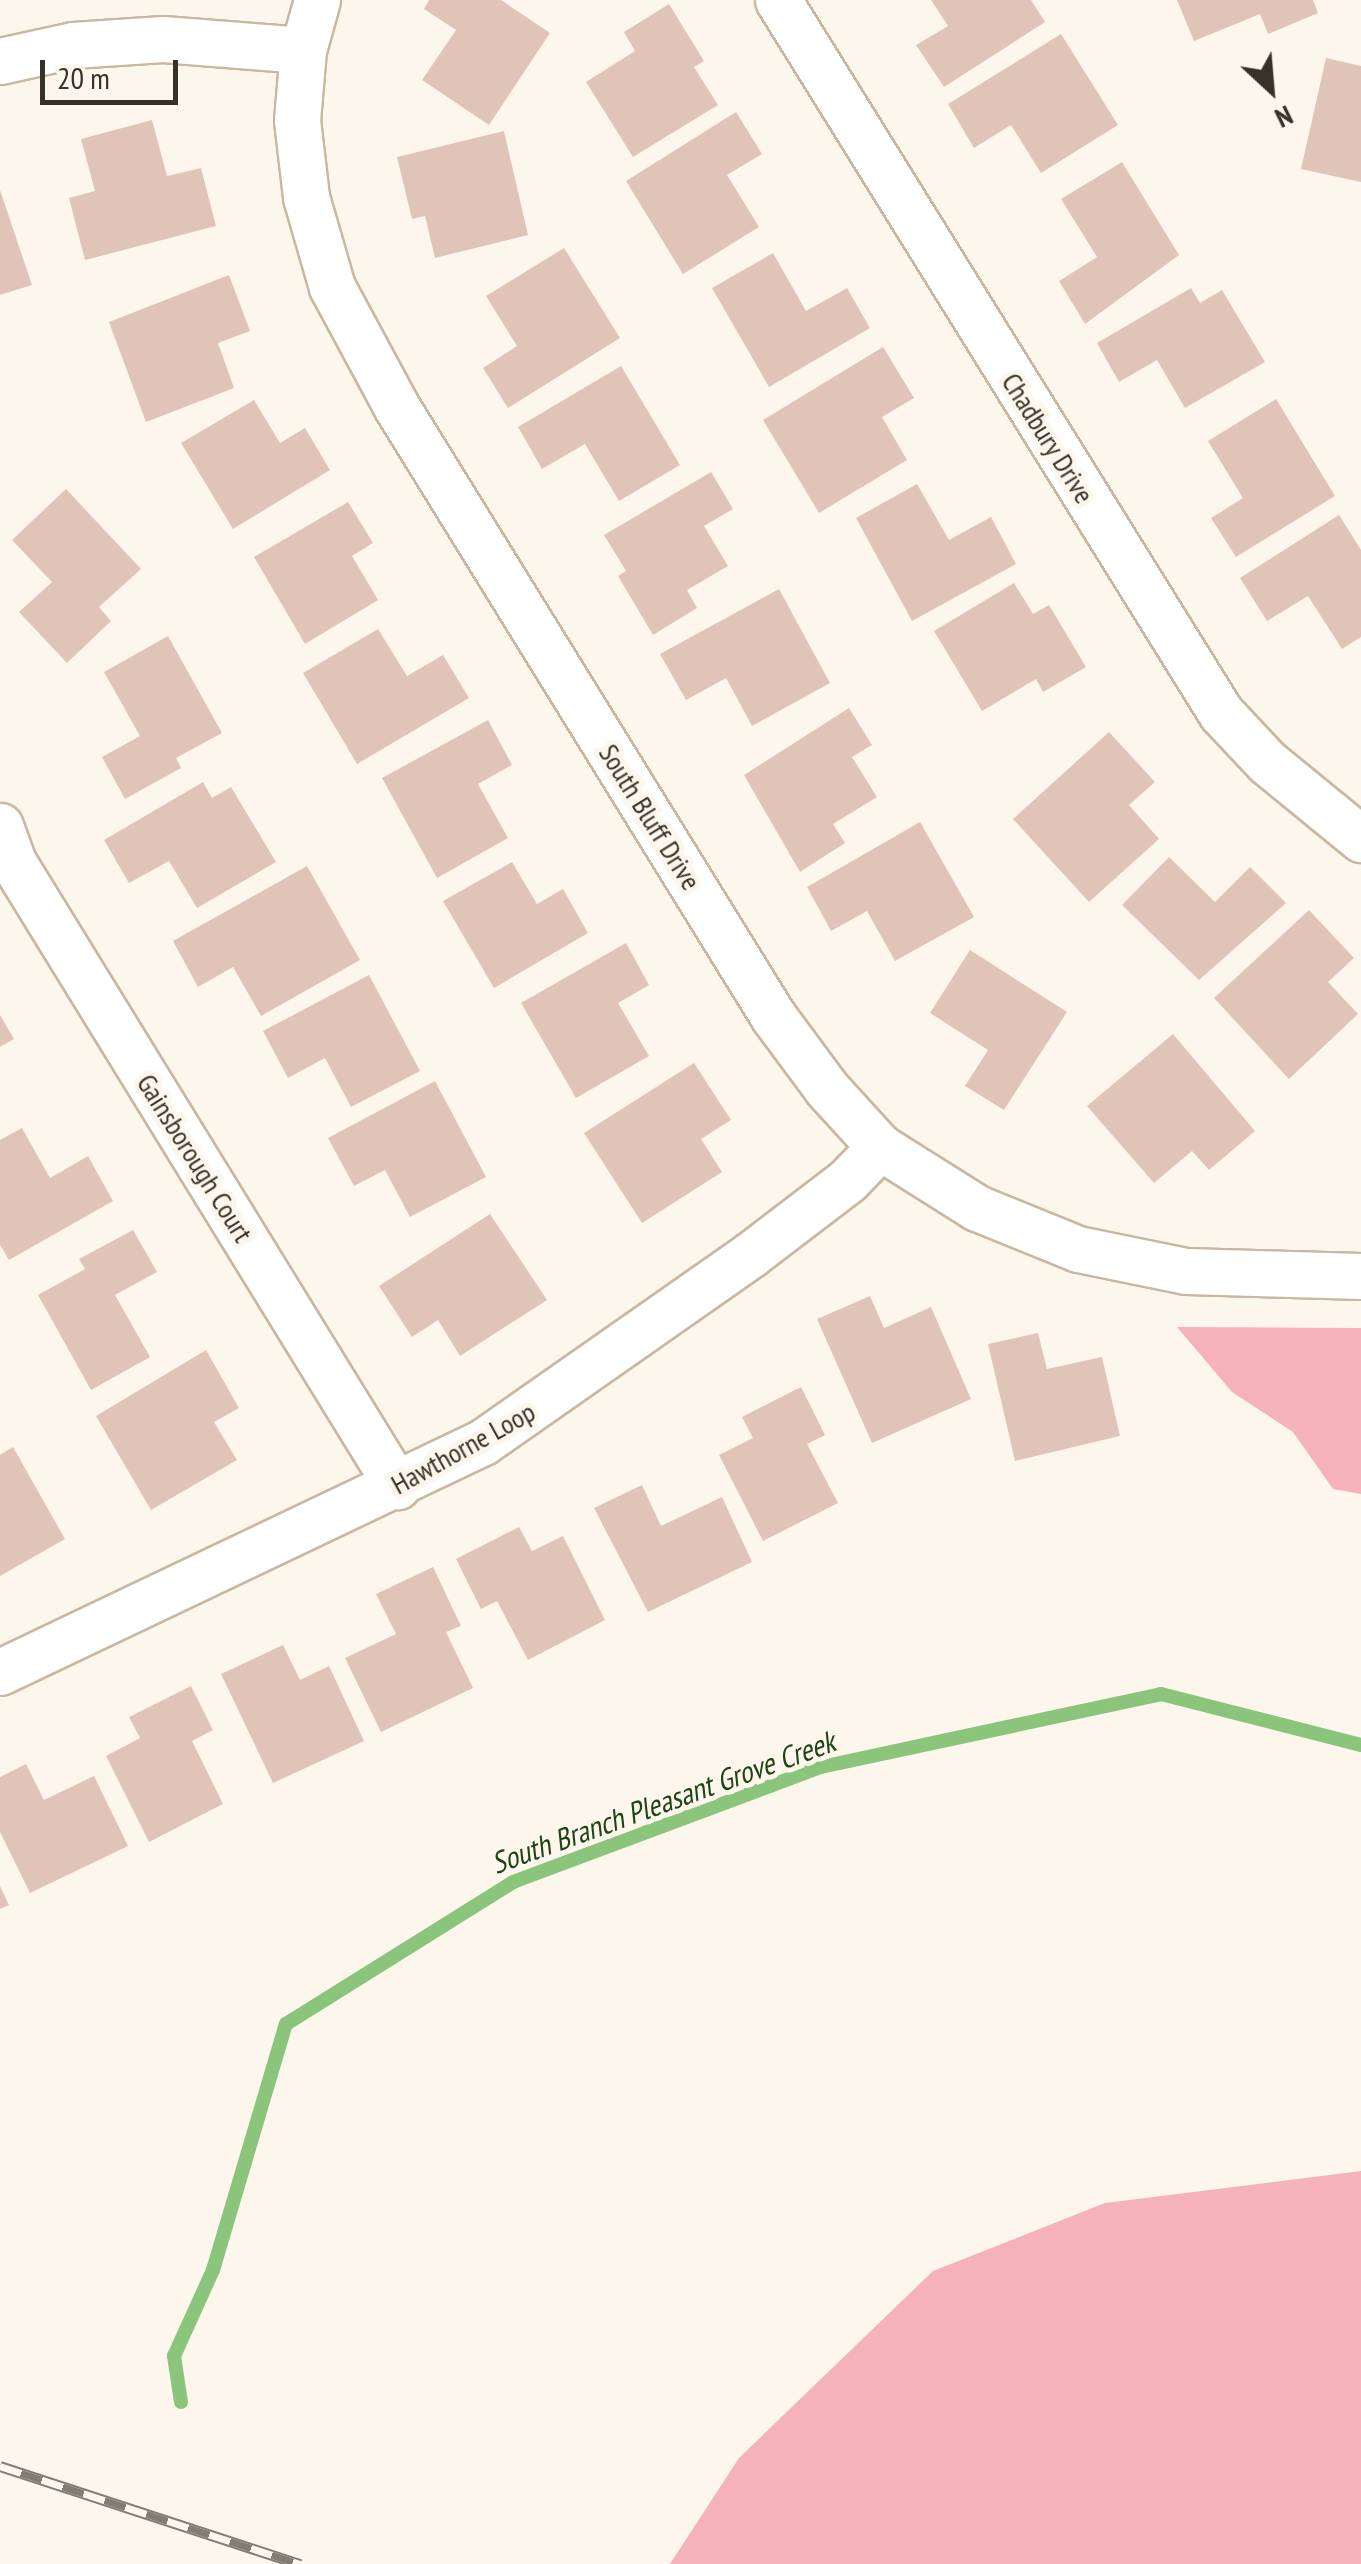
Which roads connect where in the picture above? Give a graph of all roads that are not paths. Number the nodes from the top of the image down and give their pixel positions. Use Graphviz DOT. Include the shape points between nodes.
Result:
graph roads {
  1 [pos="317,0"];
  2 [pos="778,0"];
  3 [pos="302,50"];
  4 [pos="0,61"];
  5 [pos="0,826"];
  6 [pos="1361,840"];
  7 [pos="880,1147"];
  8 [pos="1361,1276"];
  9 [pos="398,1486"];
  10 [pos="0,1672"];
  1 -- 3 [label="street, South Bluff Drive"];
  2 -- 6 [label="street, Chadbury Drive" via="1221,713 1266,762"];
  3 -- 4 [label="street" via="163,39 73,44"];
  3 -- 7 [label="street, South Bluff Drive" via="297,120 306,197 332,287 396,406 773,1016"];
  5 -- 9 [label="street, Gainsborough Court" via="13,862"];
  7 -- 8 [label="street, South Bluff Drive" via="976,1208 1078,1249 1186,1270"];
  7 -- 9 [label="street, Hawthorne Loop" via="848,1180 581,1379"];
  9 -- 10 [label="street, Hawthorne Loop"];
}
